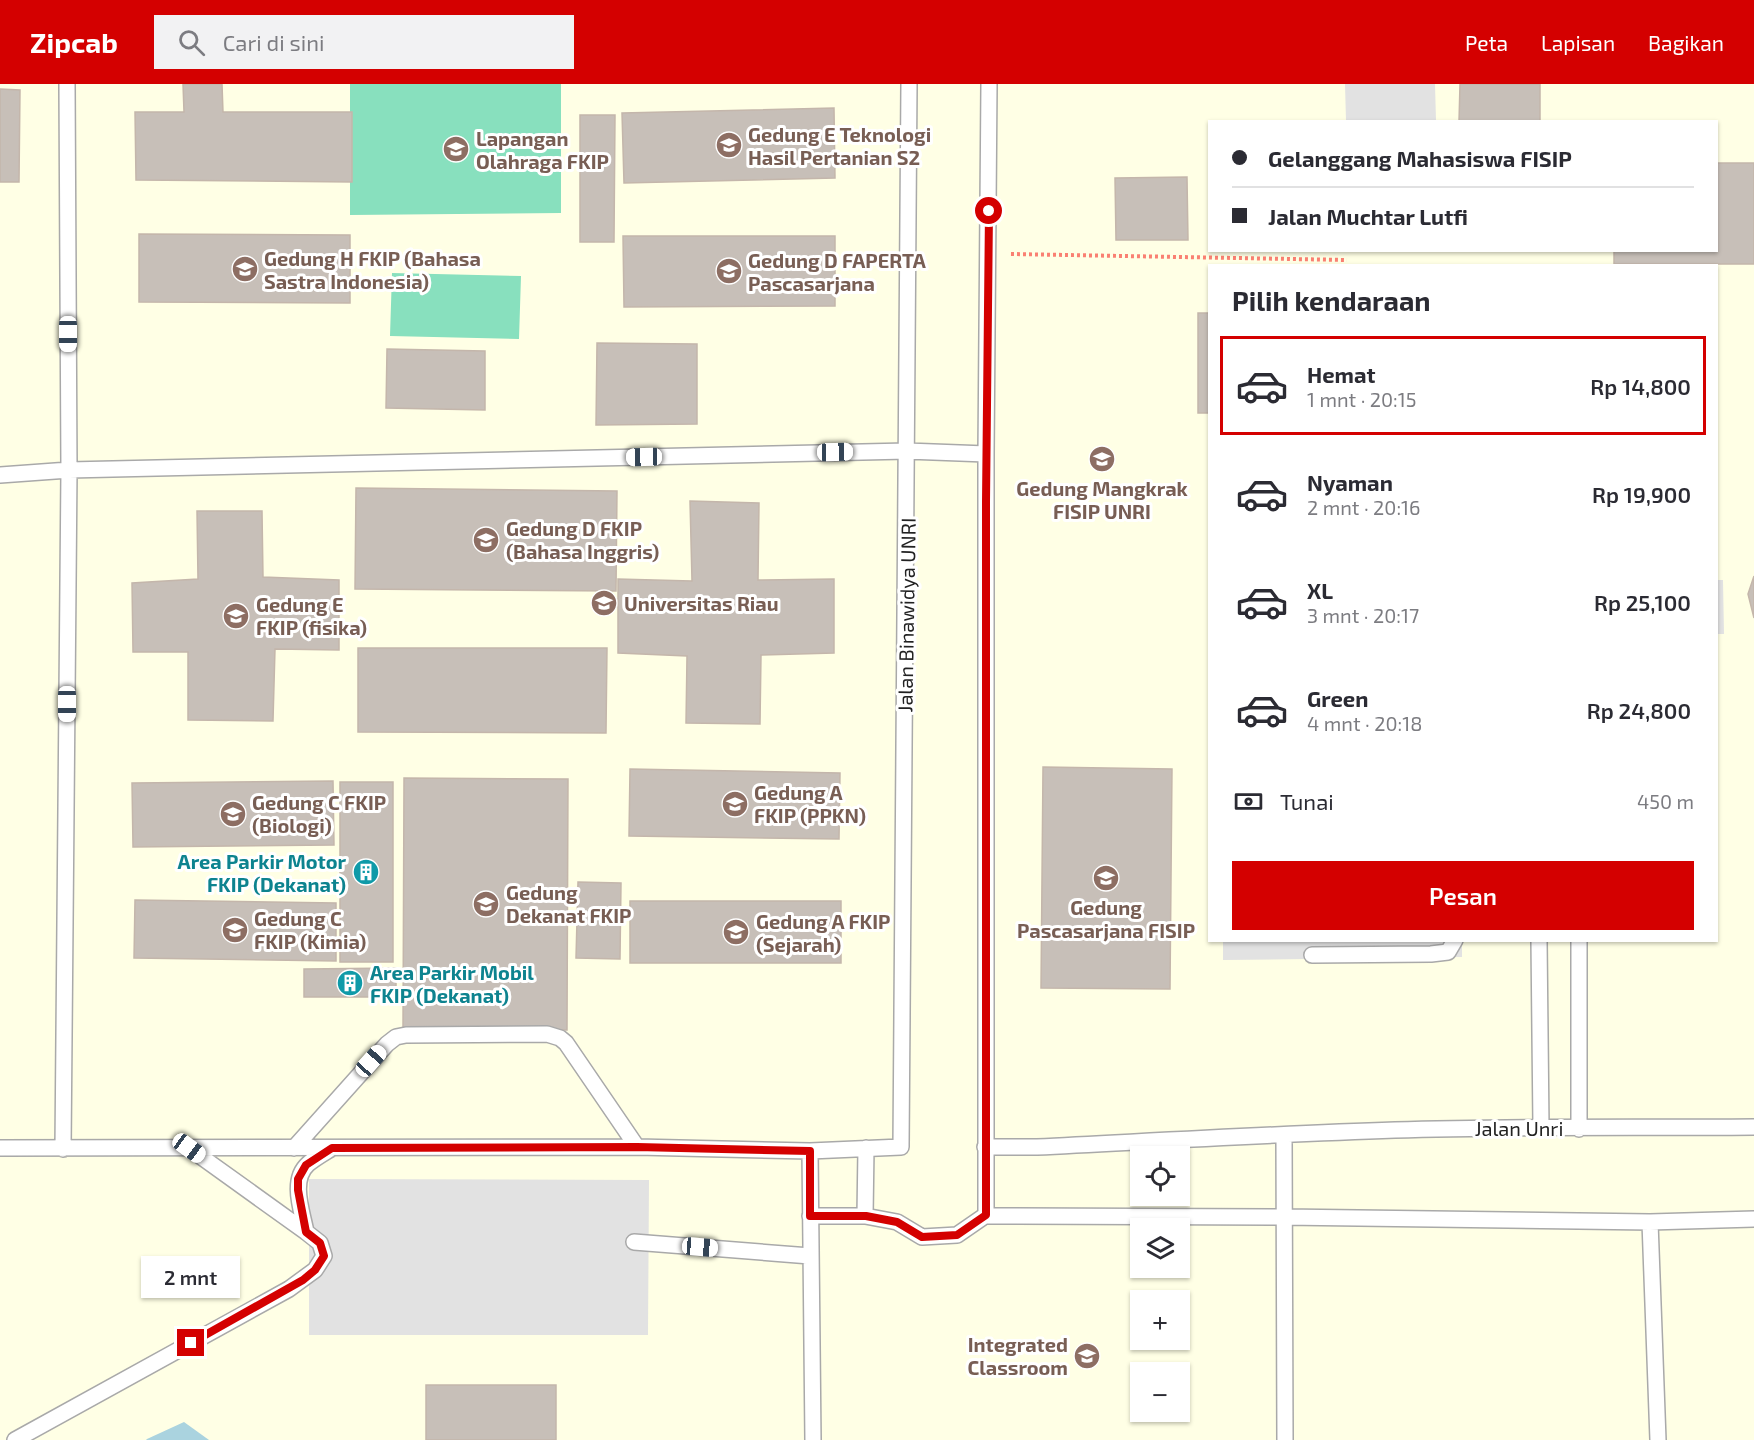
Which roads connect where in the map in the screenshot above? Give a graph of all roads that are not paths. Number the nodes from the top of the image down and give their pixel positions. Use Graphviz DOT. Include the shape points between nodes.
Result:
graph roads {
  1 [pos="67,84"];
  2 [pos="909,84"];
  3 [pos="989,84"];
  4 [pos="907,451"];
  5 [pos="986,454"];
  6 [pos="69,470"];
  7 [pos="0,475"];
  8 [pos="1454,942"];
  9 [pos="1539,942"];
  10 [pos="1579,942"];
  11 [pos="1312,955"];
  12 [pos="1541,1127"];
  13 [pos="1754,1127"];
  14 [pos="1579,1129"];
  15 [pos="1284,1136"];
  16 [pos="637,1147"];
  17 [pos="985,1147"];
  18 [pos="0,1148"];
  19 [pos="189,1148"];
  20 [pos="294,1148"];
  21 [pos="332,1148"];
  22 [pos="866,1148"];
  23 [pos="63,1149"];
  24 [pos="810,1151"];
  25 [pos="810,1216"];
  26 [pos="866,1216"];
  27 [pos="985,1216"];
  28 [pos="1284,1217"];
  29 [pos="1754,1219"];
  30 [pos="1650,1222"];
  31 [pos="306,1232"];
  32 [pos="634,1242"];
  33 [pos="810,1256"];
  34 [pos="15,1440"];
  35 [pos="813,1440"];
  36 [pos="1285,1440"];
  37 [pos="1658,1440"];
  1 -- 6 [label="lane"];
  2 -- 4 [label="lane, Jalan Binawidya UNRI"];
  3 -- 5 [label="lane"];
  4 -- 5 [label="lane"];
  4 -- 6 [label="lane"];
  4 -- 22 [label="lane, Jalan Binawidya UNRI" via="901,1147"];
  5 -- 17 [label="lane"];
  6 -- 7 [label="lane"];
  6 -- 23 [label="lane"];
  8 -- 11 [label="lane" via="1448,952 1431,954"];
  9 -- 12 [label="lane"];
  10 -- 14 [label="lane"];
  12 -- 14 [label="lane, Jalan Unri"];
  12 -- 15 [label="lane, Jalan Unri"];
  13 -- 14 [label="lane, Jalan Unri"];
  15 -- 17 [label="lane, Jalan Unri"];
  15 -- 28 [label="lane"];
  16 -- 20 [label="lane" via="566,1043 547,1034 535,1034 396,1037"];
  16 -- 21 [label="lane"];
  16 -- 24 [label="lane"];
  17 -- 27 [label="lane"];
  18 -- 23 [label="lane"];
  19 -- 20 [label="lane"];
  19 -- 23 [label="lane"];
  19 -- 31 [label="lane"];
  20 -- 21 [label="lane"];
  21 -- 31 [label="lane" via="306,1165 298,1179"];
  22 -- 24 [label="lane"];
  22 -- 26 [label="lane"];
  24 -- 25 [label="lane"];
  25 -- 26 [label="lane"];
  25 -- 33 [label="lane"];
  26 -- 27 [label="lane" via="897,1222 922,1237 957,1235"];
  27 -- 28 [label="lane"];
  28 -- 30 [label="lane"];
  28 -- 36 [label="lane"];
  29 -- 30 [label="lane"];
  30 -- 37 [label="lane"];
  31 -- 34 [label="lane" via="320,1243 324,1256 303,1280"];
  32 -- 33 [label="lane"];
  33 -- 35 [label="lane"];
}
